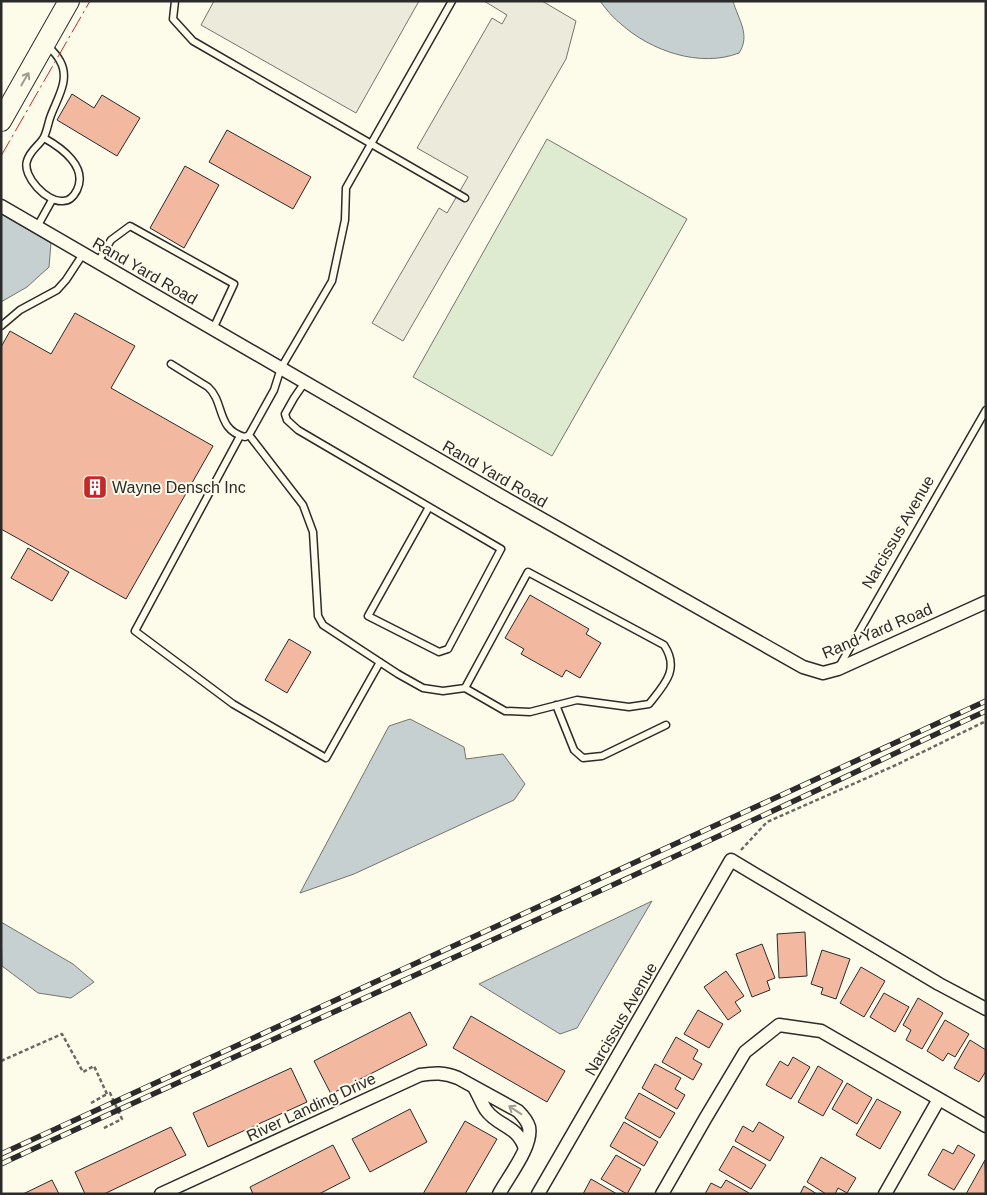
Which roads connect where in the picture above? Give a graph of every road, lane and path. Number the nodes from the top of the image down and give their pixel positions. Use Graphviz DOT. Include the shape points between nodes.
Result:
graph roads {
  1 [pos="69,1"];
  2 [pos="175,1"];
  3 [pos="452,1"];
  4 [pos="46,43"];
  5 [pos="1,121"];
  6 [pos="44,138"];
  7 [pos="370,143"];
  8 [pos="465,198"];
  9 [pos="52,200"];
  10 [pos="1,206"];
  11 [pos="37,227"];
  12 [pos="83,254"];
  13 [pos="98,262"];
  14 [pos="1,326"];
  15 [pos="213,329"];
  16 [pos="171,364"];
  17 [pos="281,368"];
  18 [pos="305,382"];
  19 [pos="986,410"];
  20 [pos="240,436"];
  21 [pos="249,436"];
  22 [pos="430,507"];
  23 [pos="986,602"];
  24 [pos="380,662"];
  25 [pos="838,670"];
  26 [pos="465,688"];
  27 [pos="556,705"];
  28 [pos="986,721"];
  29 [pos="666,725"];
  30 [pos="731,860"];
  31 [pos="986,1009"];
  32 [pos="1,1061"];
  33 [pos="475,1089"];
  34 [pos="107,1094"];
  35 [pos="939,1099"];
  36 [pos="91,1103"];
  37 [pos="986,1126"];
  38 [pos="102,1128"];
  39 [pos="525,1149"];
  40 [pos="161,1194"];
  41 [pos="499,1194"];
  42 [pos="538,1194"];
  43 [pos="662,1194"];
  44 [pos="885,1194"];
  1 -- 4 [label="main road"];
  2 -- 7 [label="lane" via="173,19 193,41"];
  3 -- 7 [label="lane"];
  5 -- 4 [label="main road, one-way"];
  4 -- 6 [label="lane" via="60,60 64,82"];
  6 -- 9 [label="lane" via="32,151 26,167 28,175"];
  6 -- 9 [label="lane" via="68,154 79,172 78,189 70,199"];
  7 -- 8 [label="lane"];
  7 -- 17 [label="lane" via="346,188 346,220 332,281"];
  9 -- 11 [label="lane"];
  10 -- 11 [label="street, Rand Yard Road"];
  11 -- 12 [label="street, Rand Yard Road"];
  12 -- 13 [label="street, Rand Yard Road"];
  12 -- 14 [label="lane" via="57,290 20,310"];
  13 -- 15 [label="street, Rand Yard Road"];
  13 -- 15 [label="lane" via="111,240 130,226 234,284"];
  15 -- 17 [label="street, Rand Yard Road"];
  16 -- 20 [label="lane" via="213,392 223,420"];
  17 -- 18 [label="street, Rand Yard Road"];
  17 -- 21 [label="lane" via="274,390"];
  18 -- 22 [label="lane" via="285,414 287,420 298,430"];
  18 -- 25 [label="street, Rand Yard Road" via="803,667 823,673"];
  19 -- 25 [label="lane, Narcissus Avenue"];
  20 -- 21 [label="lane"];
  20 -- 24 [label="lane" via="135,631 233,704 326,758"];
  21 -- 24 [label="lane" via="304,505 313,532 318,616 323,625"];
  22 -- 22 [label="lane" via="501,549 448,649 439,652 368,616"];
  23 -- 25 [label="street, Rand Yard Road"];
  24 -- 26 [label="lane" via="423,688"];
  26 -- 27 [label="lane" via="505,711 530,712"];
  26 -- 27 [label="lane" via="528,572 664,645 670,654 671,668 665,684 649,704 629,707 577,700"];
  27 -- 29 [label="lane" via="574,750 583,758 602,756"];
  28 -- 30 [label="path" via="767,822"];
  30 -- 31 [label="street"];
  30 -- 42 [label="street, Narcissus Avenue"];
  32 -- 34 [label="path" via="62,1034 83,1072 94,1066"];
  33 -- 39 [label="street" via="486,1111 516,1132"];
  39 -- 33 [label="street, River Landing Drive, one-way" via="529,1127 525,1117"];
  33 -- 40 [label="street, River Landing Drive" via="448,1074 420,1075"];
  34 -- 36 [label="path"];
  34 -- 38 [label="path" via="110,1093 122,1119"];
  35 -- 37 [label="street"];
  35 -- 43 [label="street" via="821,1031 779,1025 745,1052"];
  35 -- 44 [label="street"];
  39 -- 41 [label="street, River Landing Drive"];
}
